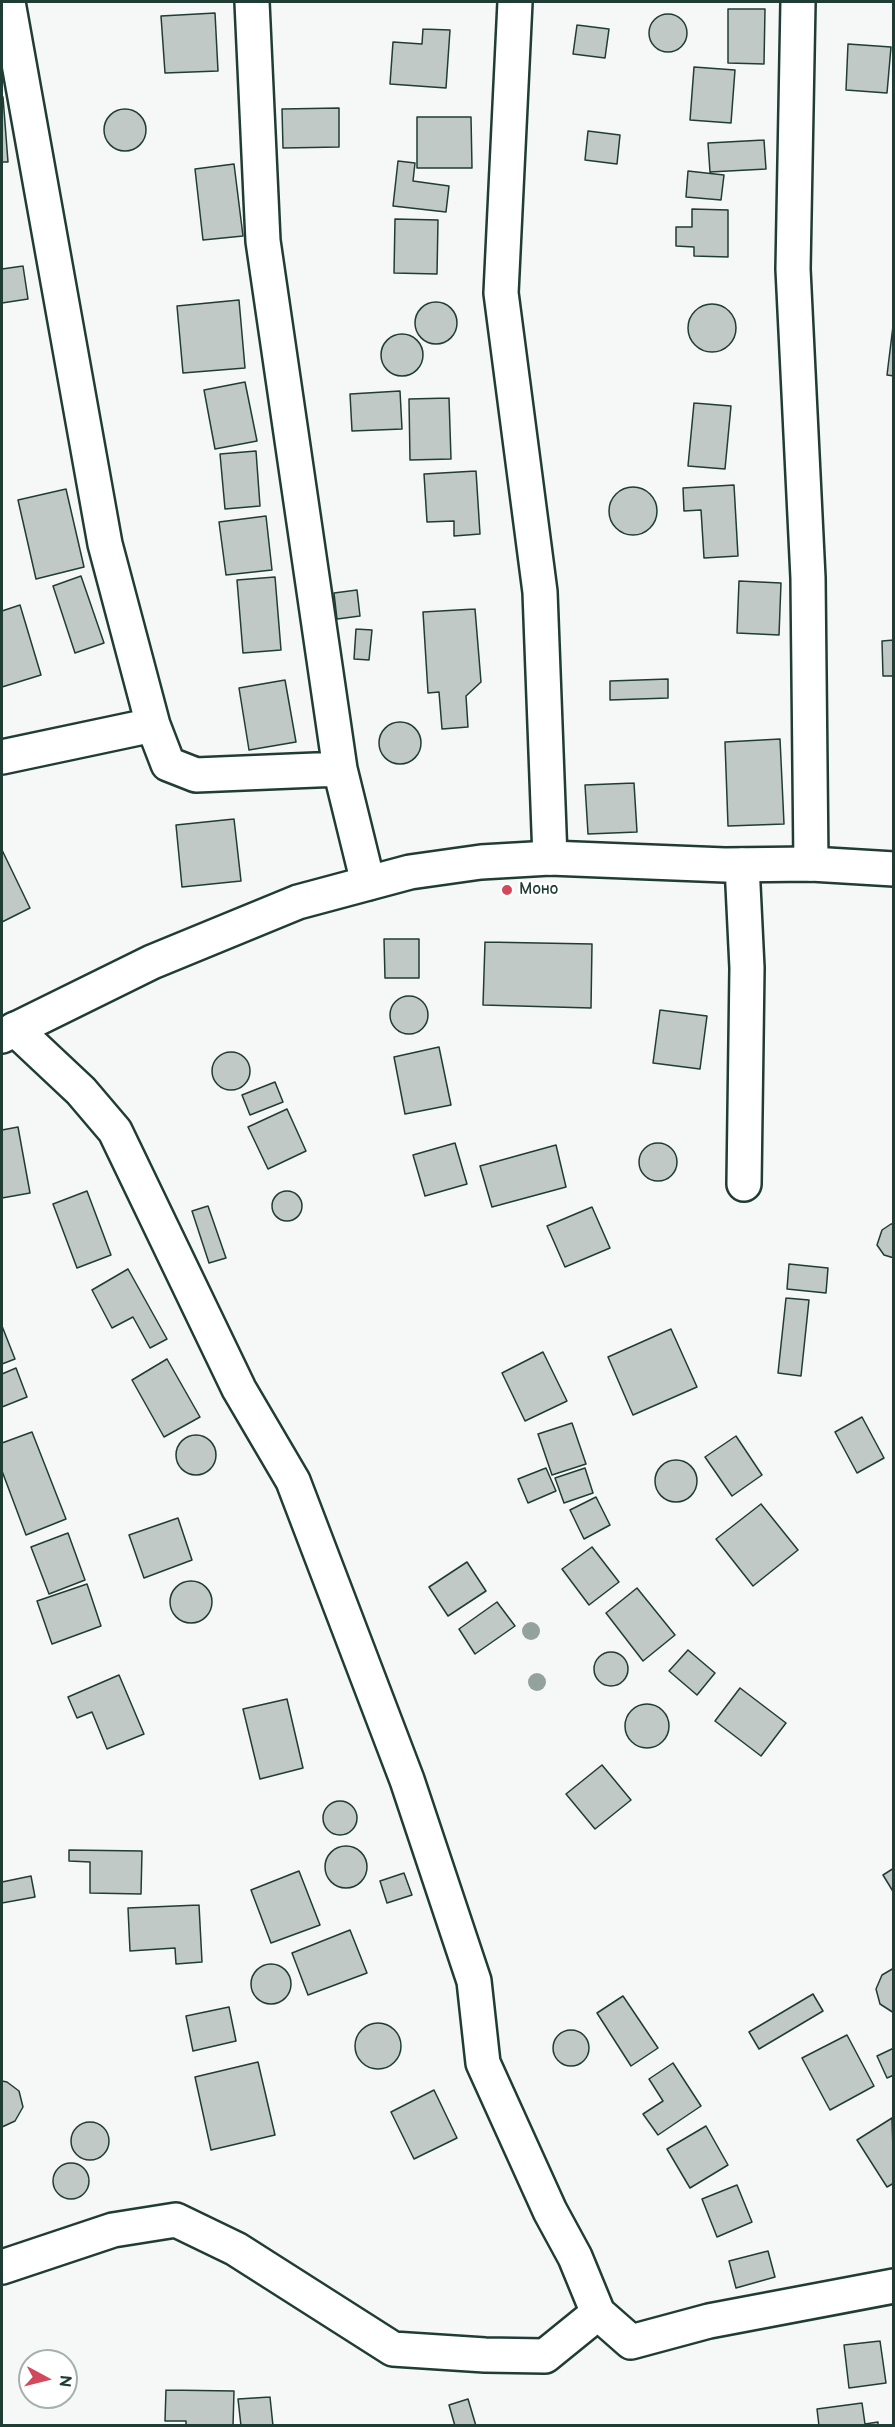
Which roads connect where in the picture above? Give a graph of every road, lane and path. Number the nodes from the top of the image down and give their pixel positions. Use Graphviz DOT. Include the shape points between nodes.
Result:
graph roads {
  1 [pos="8,2"];
  2 [pos="252,2"];
  3 [pos="515,2"];
  4 [pos="798,2"];
  5 [pos="153,724"];
  6 [pos="2,757"];
  7 [pos="340,769"];
  8 [pos="550,858"];
  9 [pos="811,864"];
  10 [pos="742,865"];
  11 [pos="894,869"];
  12 [pos="368,883"];
  13 [pos="8,1033"];
  14 [pos="744,1184"];
  15 [pos="2,2267"];
  16 [pos="894,2286"];
  17 [pos="598,2313"];
  1 -- 5 [label="street" via="105,544"];
  2 -- 7 [label="street" via="262,241"];
  3 -- 8 [label="street" via="501,293 540,592"];
  4 -- 9 [label="street" via="793,269 808,578"];
  5 -- 6 [label="street"];
  5 -- 7 [label="street" via="168,764 196,775"];
  7 -- 12 [label="street"];
  8 -- 10 [label="street"];
  8 -- 12 [label="street" via="422,870"];
  9 -- 10 [label="street"];
  9 -- 11 [label="street"];
  10 -- 14 [label="street" via="747,968"];
  12 -- 13 [label="street" via="298,902 174,953"];
  13 -- 17 [label="street" via="81,1091 115,1131 239,1389 293,1481 407,1780 474,1981 483,2063"];
  15 -- 17 [label="street" via="113,2230 176,2220 236,2249 393,2349 545,2356"];
  16 -- 17 [label="street" via="709,2320 631,2342"];
}
